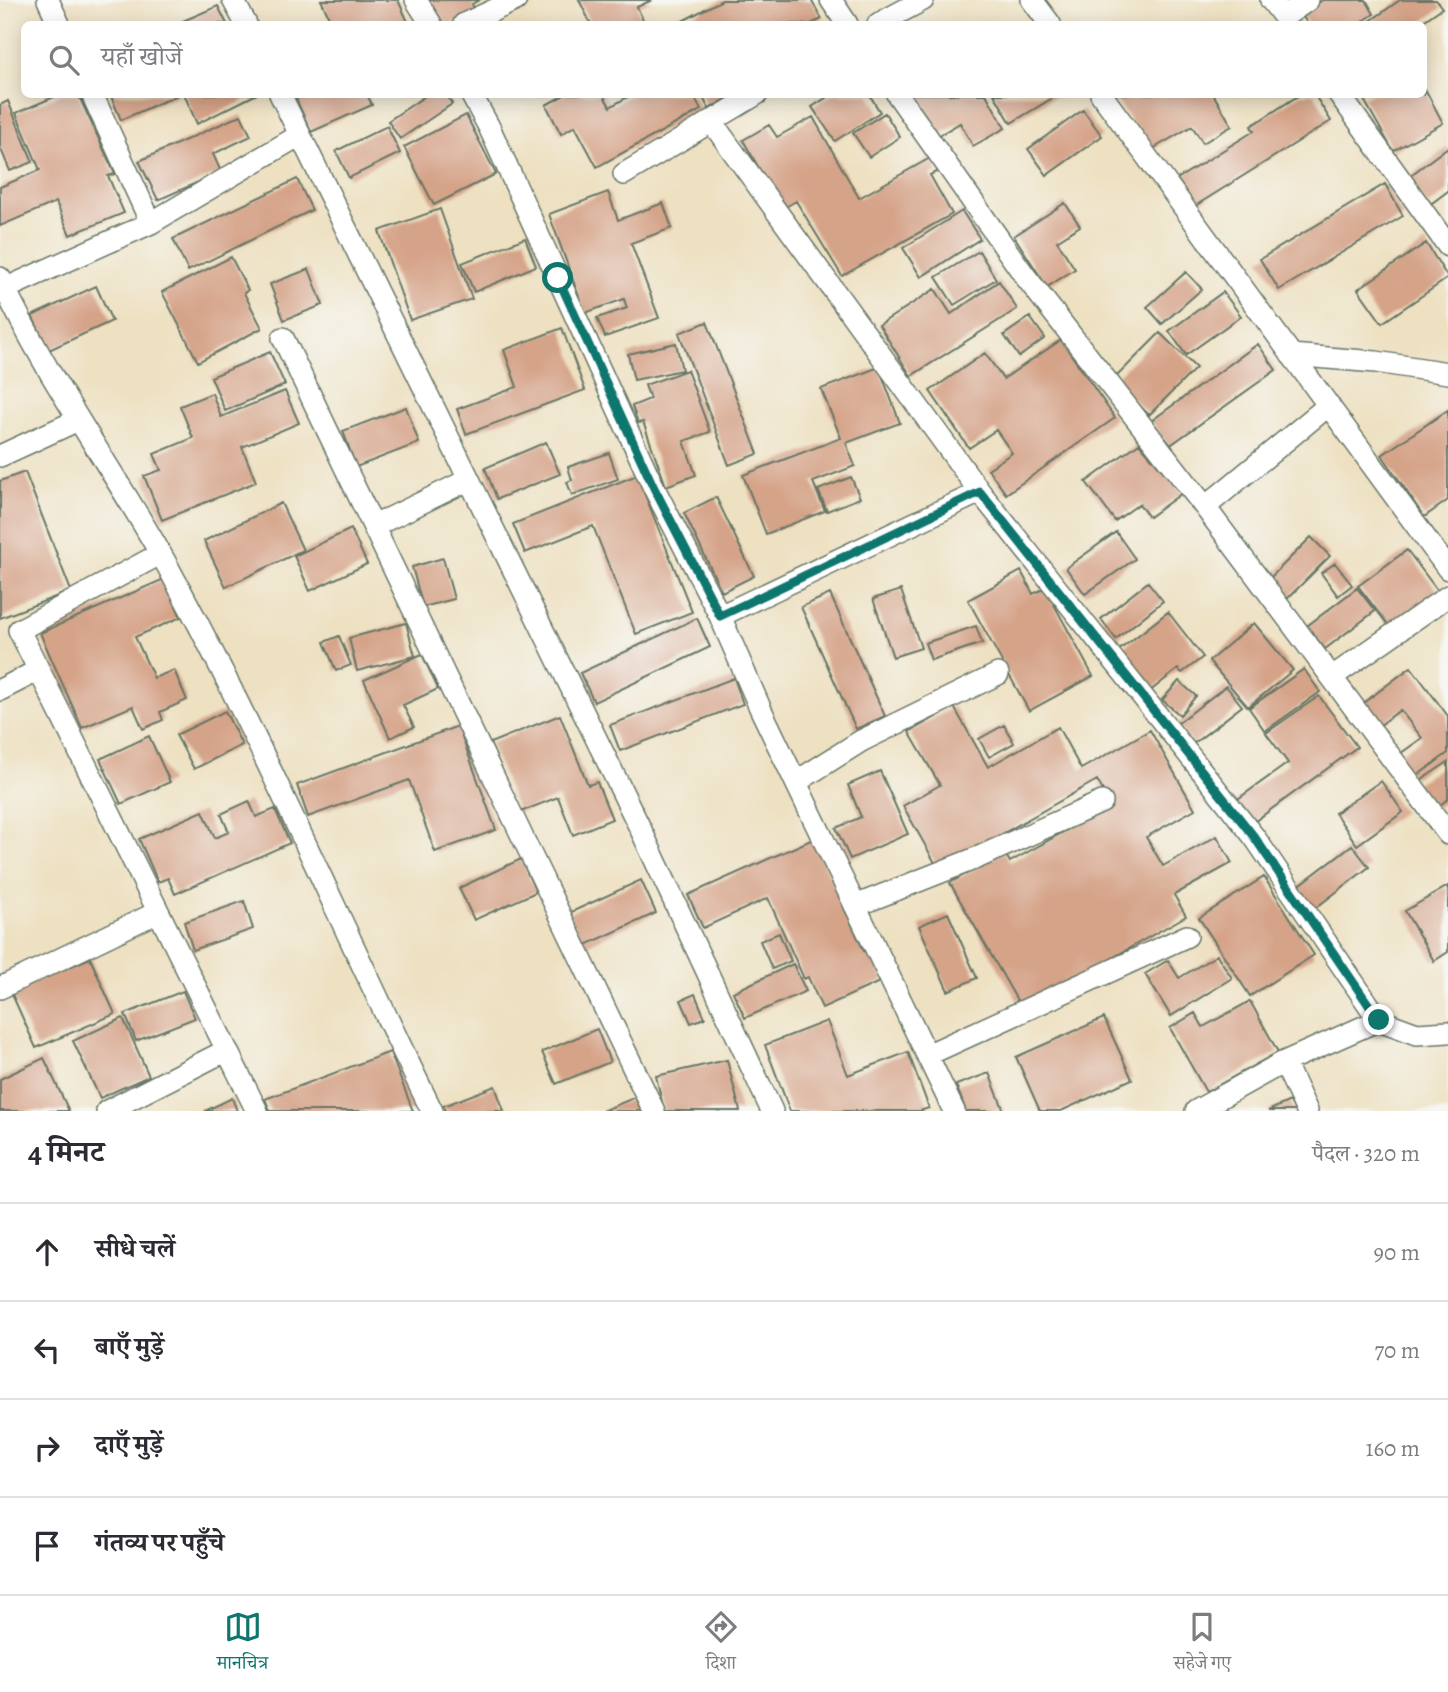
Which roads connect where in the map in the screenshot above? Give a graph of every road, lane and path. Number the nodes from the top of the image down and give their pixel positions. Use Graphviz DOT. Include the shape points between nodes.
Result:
graph roads {
  1 [pos="48,0"];
  2 [pos="416,0"];
  3 [pos="516,0"];
  4 [pos="831,0"];
  5 [pos="923,0"];
  6 [pos="1032,0"];
  7 [pos="1271,0"];
  8 [pos="1308,0"];
  9 [pos="58,21"];
  10 [pos="428,21"];
  11 [pos="470,21"];
  12 [pos="846,21"];
  13 [pos="884,21"];
  14 [pos="1048,21"];
  15 [pos="1287,21"];
  16 [pos="94,98"];
  17 [pos="282,98"];
  18 [pos="473,98"];
  19 [pos="750,98"];
  20 [pos="900,98"];
  21 [pos="1104,98"];
  22 [pos="1342,98"];
  23 [pos="711,121"];
  24 [pos="300,135"];
  25 [pos="624,174"];
  26 [pos="151,223"];
  27 [pos="1448,246"];
  28 [pos="2,286"];
  29 [pos="283,338"];
  30 [pos="1291,355"];
  31 [pos="1448,373"];
  32 [pos="1329,405"];
  33 [pos="78,420"];
  34 [pos="0,456"];
  35 [pos="468,480"];
  36 [pos="980,492"];
  37 [pos="1205,507"];
  38 [pos="374,526"];
  39 [pos="160,554"];
  40 [pos="1448,569"];
  41 [pos="1448,596"];
  42 [pos="720,616"];
  43 [pos="39,670"];
  44 [pos="998,674"];
  45 [pos="1332,677"];
  46 [pos="0,690"];
  47 [pos="796,782"];
  48 [pos="1102,802"];
  49 [pos="1448,834"];
  50 [pos="855,906"];
  51 [pos="158,912"];
  52 [pos="1187,936"];
  53 [pos="0,988"];
  54 [pos="1379,1020"];
  55 [pos="1448,1032"];
  56 [pos="227,1050"];
  57 [pos="927,1055"];
  58 [pos="1284,1062"];
  59 [pos="430,1110"];
  60 [pos="107,1111"];
  61 [pos="257,1111"];
  62 [pos="654,1111"];
  63 [pos="772,1111"];
  64 [pos="954,1111"];
  65 [pos="1196,1111"];
  66 [pos="1307,1111"];
  1 -- 9 [label="street"];
  2 -- 10 [label="street"];
  3 -- 11 [label="street"];
  4 -- 12 [label="street"];
  5 -- 13 [label="street"];
  6 -- 14 [label="street"];
  7 -- 15 [label="street"];
  8 -- 15 [label="street"];
  16 -- 26 [label="street"];
  17 -- 24 [label="street"];
  18 -- 42 [label="street" via="654,488"];
  19 -- 23 [label="street"];
  20 -- 37 [label="street" via="1025,276"];
  21 -- 30 [label="street"];
  22 -- 27 [label="street"];
  23 -- 25 [label="street"];
  23 -- 36 [label="street"];
  24 -- 26 [label="street"];
  24 -- 35 [label="street"];
  26 -- 28 [label="street"];
  28 -- 33 [label="street"];
  29 -- 38 [label="street"];
  30 -- 31 [label="street"];
  30 -- 32 [label="street"];
  32 -- 37 [label="street"];
  32 -- 40 [label="street"];
  33 -- 34 [label="street"];
  33 -- 39 [label="street"];
  35 -- 38 [label="street"];
  35 -- 63 [label="street" via="641,830"];
  36 -- 42 [label="street"];
  36 -- 54 [label="street" via="1255,838"];
  37 -- 45 [label="street"];
  38 -- 62 [label="street"];
  39 -- 43 [label="street" via="19,630"];
  39 -- 59 [label="street" via="274,777"];
  41 -- 45 [label="street"];
  42 -- 47 [label="street"];
  43 -- 46 [label="street"];
  43 -- 51 [label="street"];
  44 -- 47 [label="street" via="861,741"];
  45 -- 49 [label="street"];
  47 -- 50 [label="street"];
  48 -- 50 [label="street"];
  50 -- 57 [label="street"];
  51 -- 53 [label="street"];
  51 -- 56 [label="street"];
  52 -- 57 [label="street"];
  54 -- 55 [label="street" via="1417,1034"];
  54 -- 58 [label="street"];
  56 -- 60 [label="street"];
  56 -- 61 [label="street"];
  57 -- 64 [label="street"];
  58 -- 65 [label="street"];
  58 -- 66 [label="street"];
}
